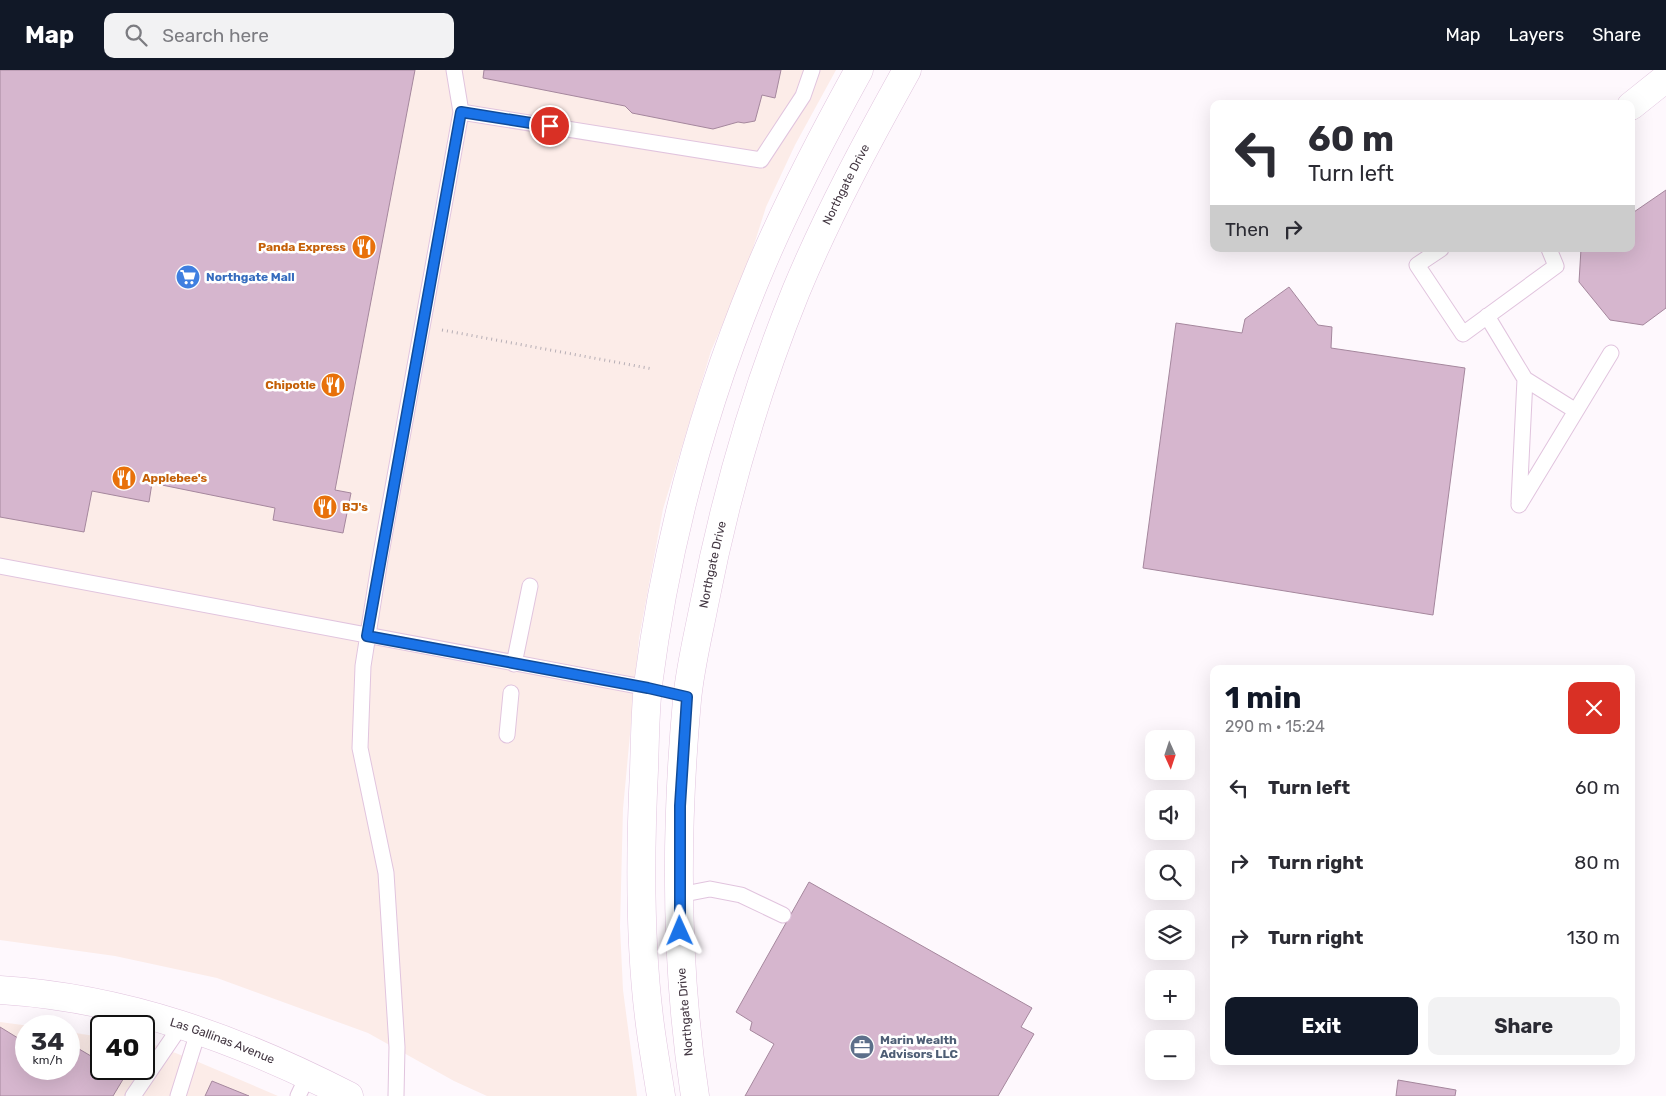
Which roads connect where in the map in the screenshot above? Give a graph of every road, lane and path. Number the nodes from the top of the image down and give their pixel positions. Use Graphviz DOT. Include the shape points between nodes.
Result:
graph roads {
  1 [pos="454,70"];
  2 [pos="812,70"];
  3 [pos="859,70"];
  4 [pos="907,70"];
  5 [pos="1666,78"];
  6 [pos="1635,103"];
  7 [pos="461,112"];
  8 [pos="1436,252"];
  9 [pos="1549,252"];
  10 [pos="1487,316"];
  11 [pos="422,326"];
  12 [pos="1611,353"];
  13 [pos="652,369"];
  14 [pos="1525,378"];
  15 [pos="1576,411"];
  16 [pos="0,566"];
  17 [pos="530,586"];
  18 [pos="367,636"];
  19 [pos="514,664"];
  20 [pos="648,688"];
  21 [pos="511,694"];
  22 [pos="687,697"];
  23 [pos="507,734"];
  24 [pos="679,895"];
  25 [pos="783,915"];
  26 [pos="0,990"];
  27 [pos="190,1026"];
  28 [pos="303,1085"];
  29 [pos="133,1096"];
  30 [pos="178,1096"];
  31 [pos="349,1096"];
  32 [pos="396,1096"];
  33 [pos="661,1096"];
  34 [pos="695,1096"];
  1 -- 7 [label="lane"];
  2 -- 7 [label="lane" via="803,96 761,160"];
  3 -- 20 [label="street" via="784,215 754,284 716,388 680,515 656,630"];
  4 -- 22 [label="street, Northgate Drive" via="850,173 822,232 768,368 720,524"];
  5 -- 6 [label="street"];
  7 -- 11 [label="lane"];
  8 -- 10 [label="lane" via="1417,265 1463,334"];
  9 -- 10 [label="lane" via="1556,266"];
  10 -- 14 [label="lane"];
  11 -- 13 [label="path"];
  11 -- 18 [label="lane"];
  12 -- 15 [label="lane"];
  14 -- 15 [label="lane"];
  14 -- 15 [label="lane" via="1519,505"];
  16 -- 18 [label="lane"];
  17 -- 19 [label="lane"];
  18 -- 19 [label="lane"];
  18 -- 32 [label="lane" via="360,748 386,873 397,1047"];
  19 -- 20 [label="lane"];
  20 -- 22 [label="street"];
  20 -- 33 [label="street" via="641,835 644,948 649,1016"];
  21 -- 23 [label="lane"];
  22 -- 24 [label="street, Northgate Drive" via="680,806"];
  24 -- 25 [label="lane" via="710,889 741,895"];
  24 -- 34 [label="street, Northgate Drive" via="681,985"];
  26 -- 27 [label="street, Las Gallinas Avenue" via="109,1004"];
  27 -- 28 [label="street, Las Gallinas Avenue"];
  27 -- 29 [label="lane"];
  27 -- 30 [label="lane"];
  28 -- 31 [label="street, Las Gallinas Avenue"];
}
